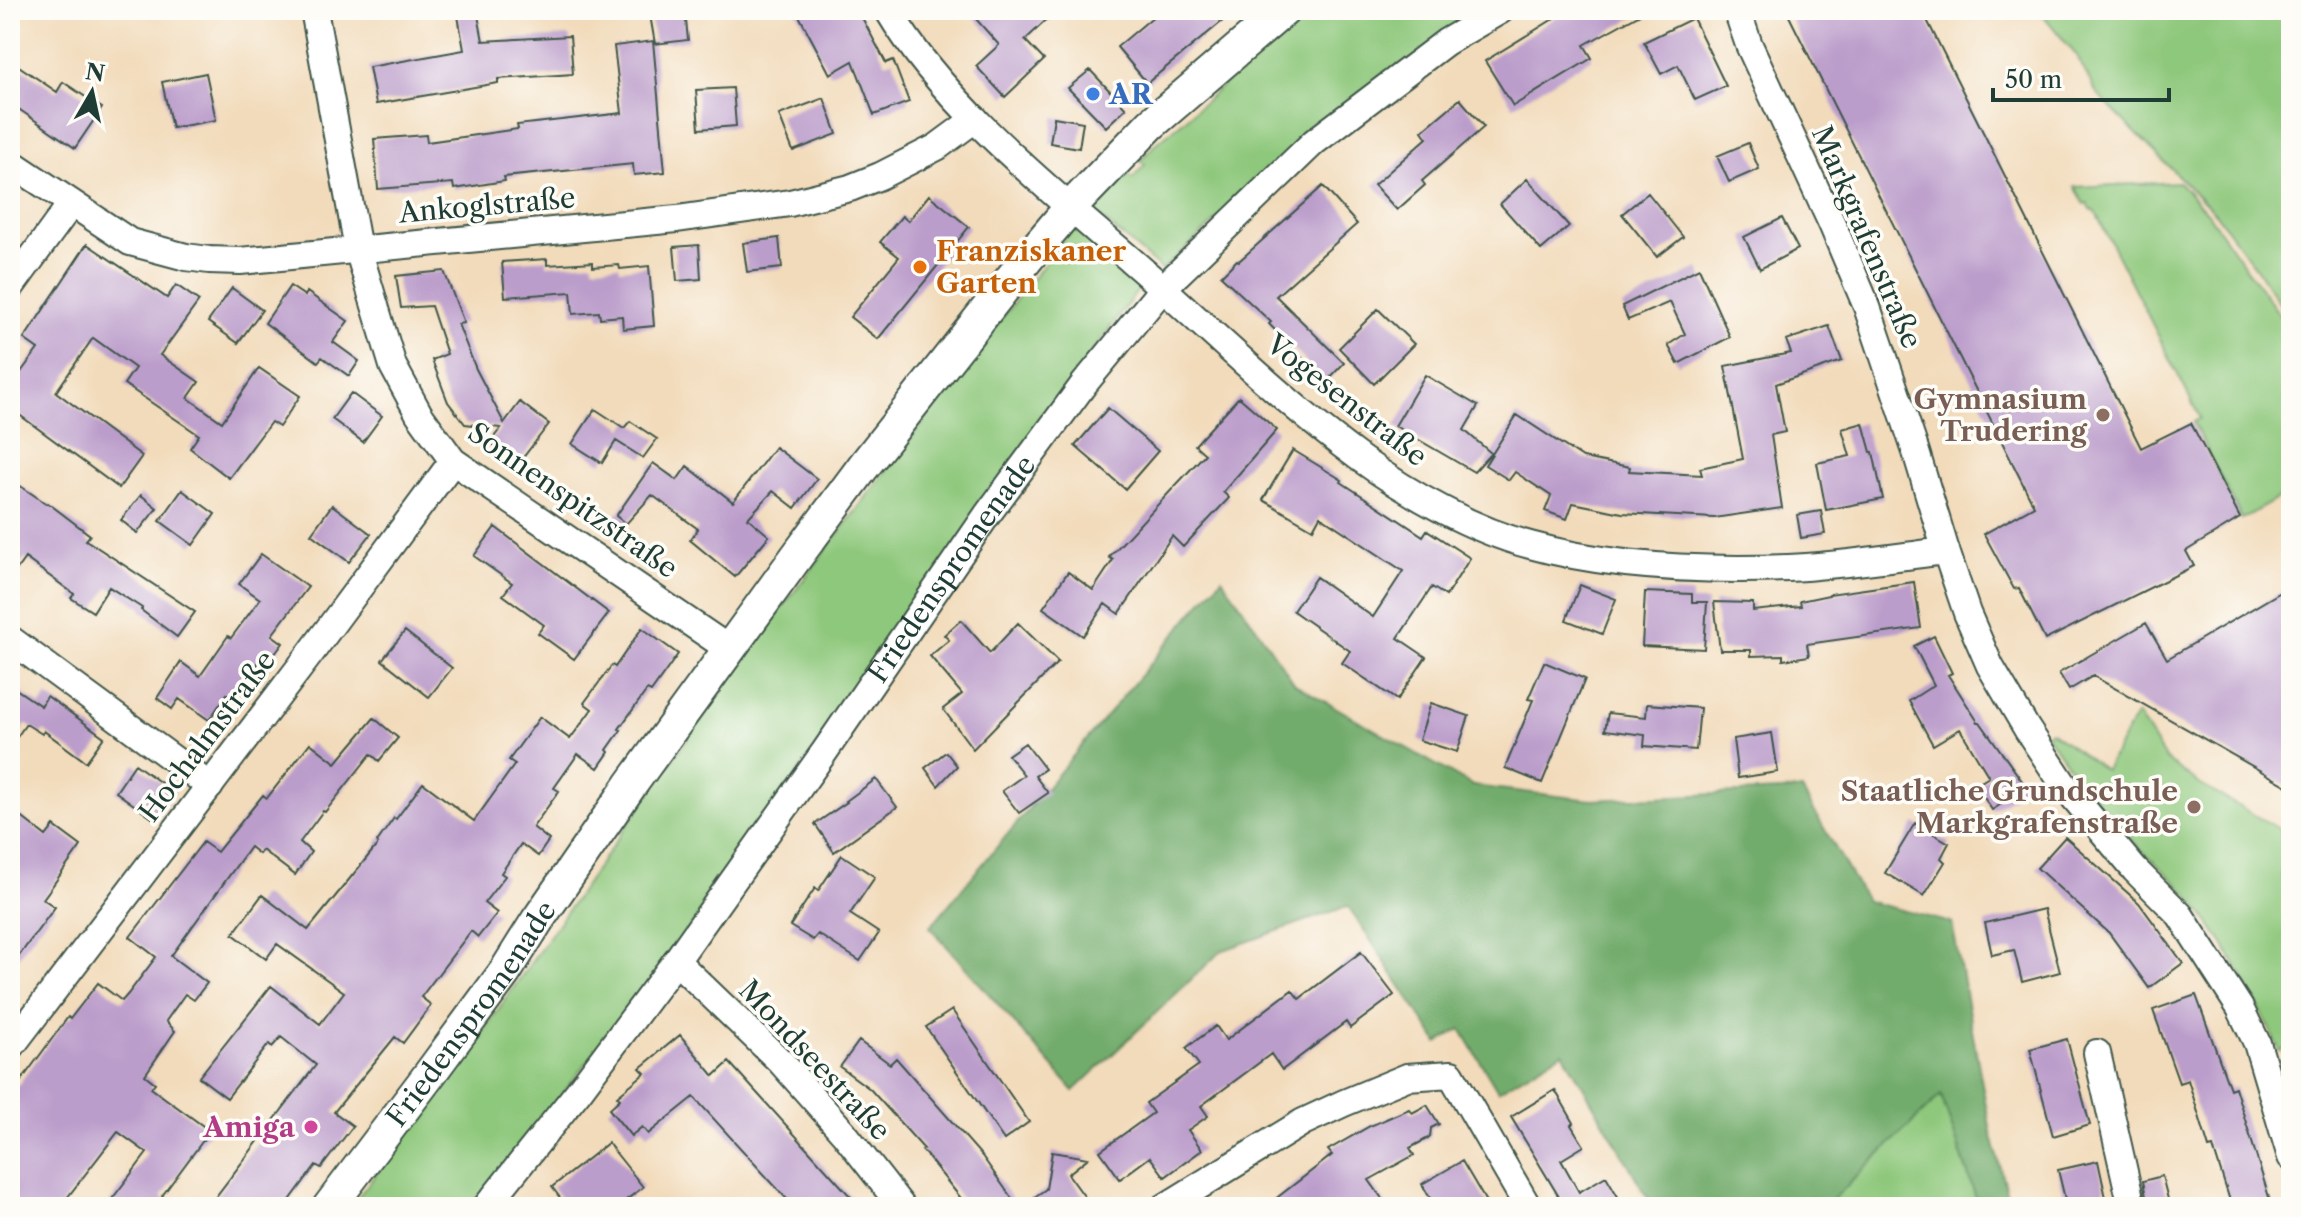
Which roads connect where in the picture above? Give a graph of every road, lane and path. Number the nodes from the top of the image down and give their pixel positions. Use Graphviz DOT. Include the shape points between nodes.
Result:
graph roads {
  1 [pos="314,10"];
  2 [pos="888,10"];
  3 [pos="1284,10"];
  4 [pos="1501,10"];
  5 [pos="1737,10"];
  6 [pos="975,119"];
  7 [pos="10,162"];
  8 [pos="71,204"];
  9 [pos="1070,208"];
  10 [pos="358,249"];
  11 [pos="10,288"];
  12 [pos="1163,288"];
  13 [pos="453,461"];
  14 [pos="1946,551"];
  15 [pos="10,639"];
  16 [pos="729,649"];
  17 [pos="210,786"];
  18 [pos="676,961"];
  19 [pos="10,1048"];
  20 [pos="2097,1053"];
  21 [pos="2291,1157"];
  22 [pos="329,1207"];
  23 [pos="486,1207"];
  24 [pos="902,1207"];
  25 [pos="1165,1207"];
  26 [pos="1528,1207"];
  27 [pos="2132,1207"];
  1 -- 10 [label="street, Sonnenspitzstraße"];
  2 -- 6 [label="street, Vogesenstraße"];
  3 -- 9 [label="street, Friedenspromenade" via="1151,124"];
  4 -- 12 [label="street, Friedenspromenade" via="1446,42 1314,142"];
  5 -- 14 [label="street, Markgrafenstraße" via="1867,307"];
  6 -- 9 [label="street, Vogesenstraße"];
  6 -- 10 [label="street, Ankoglstraße" via="891,171 790,203 662,221"];
  7 -- 8 [label="street, Ankoglstraße"];
  8 -- 10 [label="street, Ankoglstraße" via="130,242 186,257 240,261"];
  8 -- 11 [label="street"];
  9 -- 12 [label="street, Vogesenstraße"];
  9 -- 16 [label="street, Friedenspromenade" via="863,467"];
  10 -- 13 [label="street, Sonnenspitzstraße" via="393,366"];
  12 -- 14 [label="street, Vogesenstraße" via="1296,409 1362,460 1429,502 1518,542 1633,564 1709,568 1790,568"];
  12 -- 18 [label="street, Friedenspromenade" via="987,515"];
  13 -- 16 [label="street, Sonnenspitzstraße"];
  13 -- 17 [label="street, Hochalmstraße"];
  14 -- 21 [label="street, Markgrafenstraße" via="1990,666 2027,729 2098,828 2180,915 2240,1008 2257,1043"];
  15 -- 17 [label="street"];
  16 -- 22 [label="street, Friedenspromenade" via="505,972"];
  17 -- 19 [label="street, Hochalmstraße"];
  18 -- 23 [label="street, Friedenspromenade"];
  18 -- 24 [label="street, Mondseestraße" via="781,1062"];
  20 -- 27 [label="street"];
  25 -- 26 [label="street" via="1303,1122 1407,1077 1451,1074"];
}
